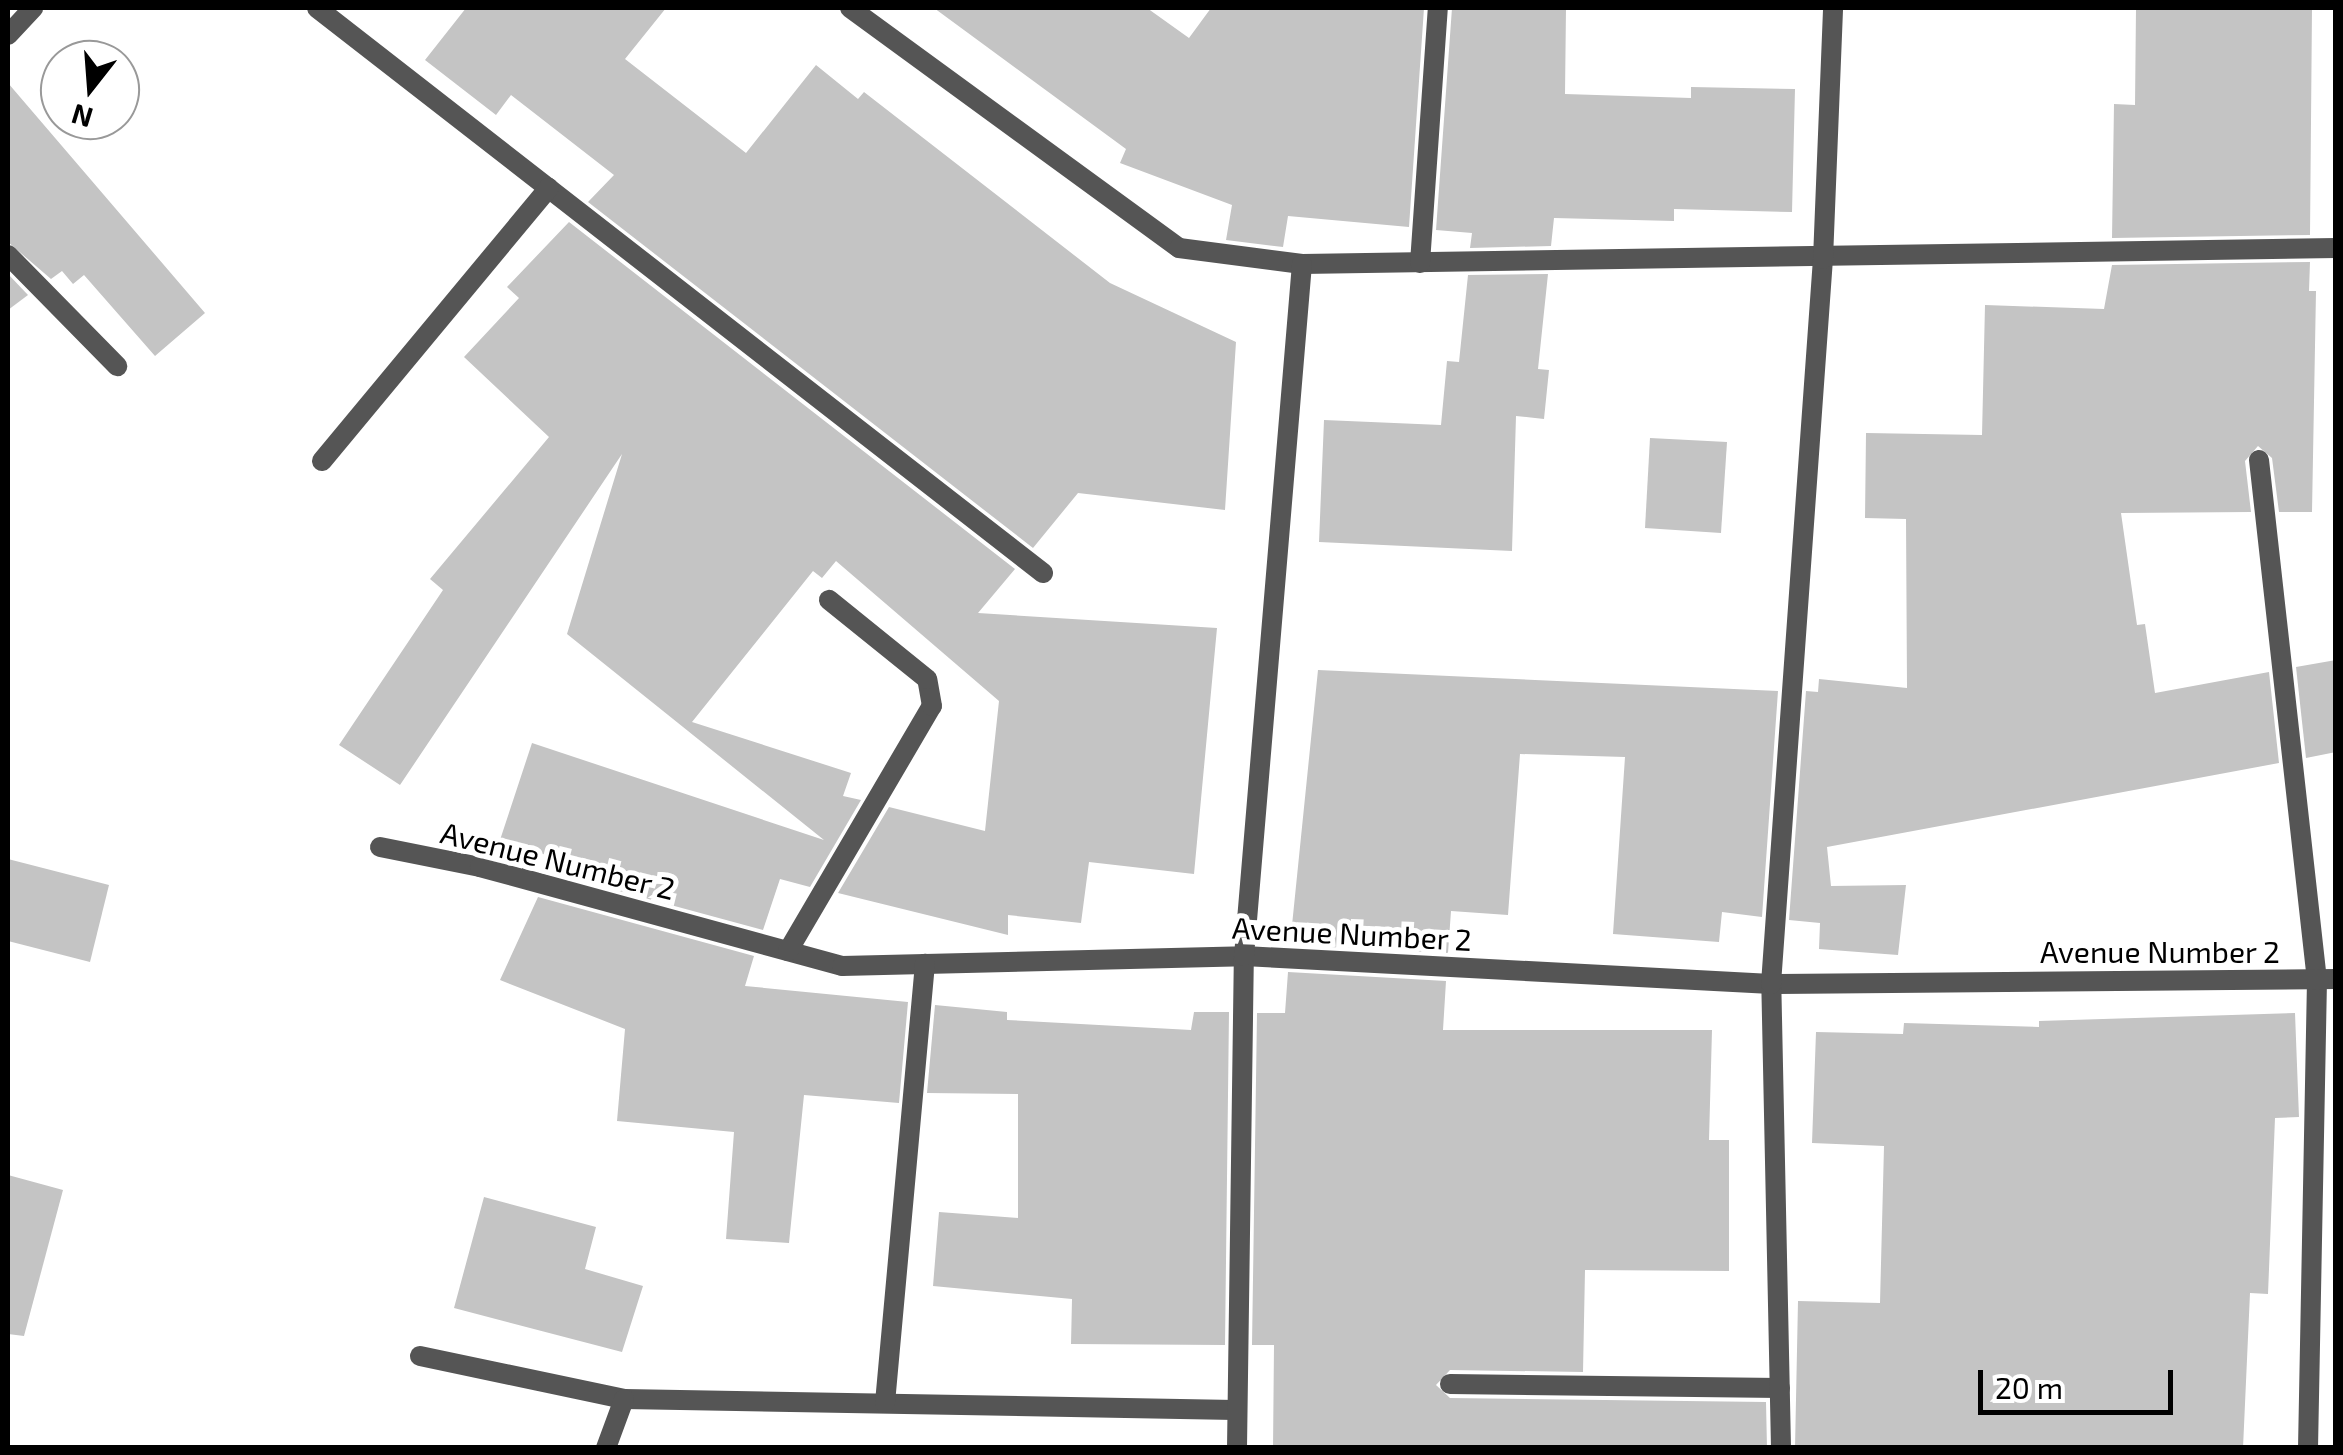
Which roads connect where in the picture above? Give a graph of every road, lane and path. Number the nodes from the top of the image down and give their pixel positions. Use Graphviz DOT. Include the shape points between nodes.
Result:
graph roads {
  1 [pos="33,8"];
  2 [pos="317,8"];
  3 [pos="850,8"];
  4 [pos="1438,8"];
  5 [pos="1834,8"];
  6 [pos="8,35"];
  7 [pos="549,188"];
  8 [pos="2336,248"];
  9 [pos="8,255"];
  10 [pos="1824,259"];
  11 [pos="1420,263"];
  12 [pos="1302,264"];
  13 [pos="117,366"];
  14 [pos="2258,460"];
  15 [pos="322,462"];
  16 [pos="1043,573"];
  17 [pos="829,600"];
  18 [pos="380,847"];
  19 [pos="788,952"];
  20 [pos="1244,956"];
  21 [pos="925,964"];
  22 [pos="2326,980"];
  23 [pos="1771,984"];
  24 [pos="420,1356"];
  25 [pos="1450,1384"];
  26 [pos="1780,1388"];
  27 [pos="624,1399"];
  28 [pos="885,1403"];
  29 [pos="1235,1410"];
  30 [pos="606,1448"];
  31 [pos="1237,1448"];
  32 [pos="1781,1448"];
  33 [pos="2308,1448"];
  1 -- 6 [label="street"];
  2 -- 7 [label="street"];
  3 -- 12 [label="street" via="1178,248"];
  4 -- 11 [label="street"];
  5 -- 10 [label="street"];
  7 -- 15 [label="street"];
  7 -- 16 [label="street"];
  8 -- 10 [label="street"];
  9 -- 13 [label="street"];
  10 -- 11 [label="street"];
  10 -- 23 [label="street"];
  11 -- 12 [label="street"];
  12 -- 20 [label="street"];
  14 -- 22 [label="street"];
  17 -- 19 [label="street" via="927,679 932,706"];
  18 -- 19 [label="street, Avenue Number 2"];
  19 -- 21 [label="street, Avenue Number 2" via="842,966"];
  20 -- 21 [label="street, Avenue Number 2"];
  20 -- 23 [label="street, Avenue Number 2"];
  20 -- 29 [label="street"];
  21 -- 28 [label="street"];
  22 -- 23 [label="street, Avenue Number 2"];
  22 -- 33 [label="street"];
  23 -- 26 [label="street"];
  24 -- 27 [label="street"];
  25 -- 26 [label="street"];
  26 -- 32 [label="street"];
  27 -- 28 [label="street"];
  27 -- 30 [label="street"];
  28 -- 29 [label="street"];
  29 -- 31 [label="street"];
}
